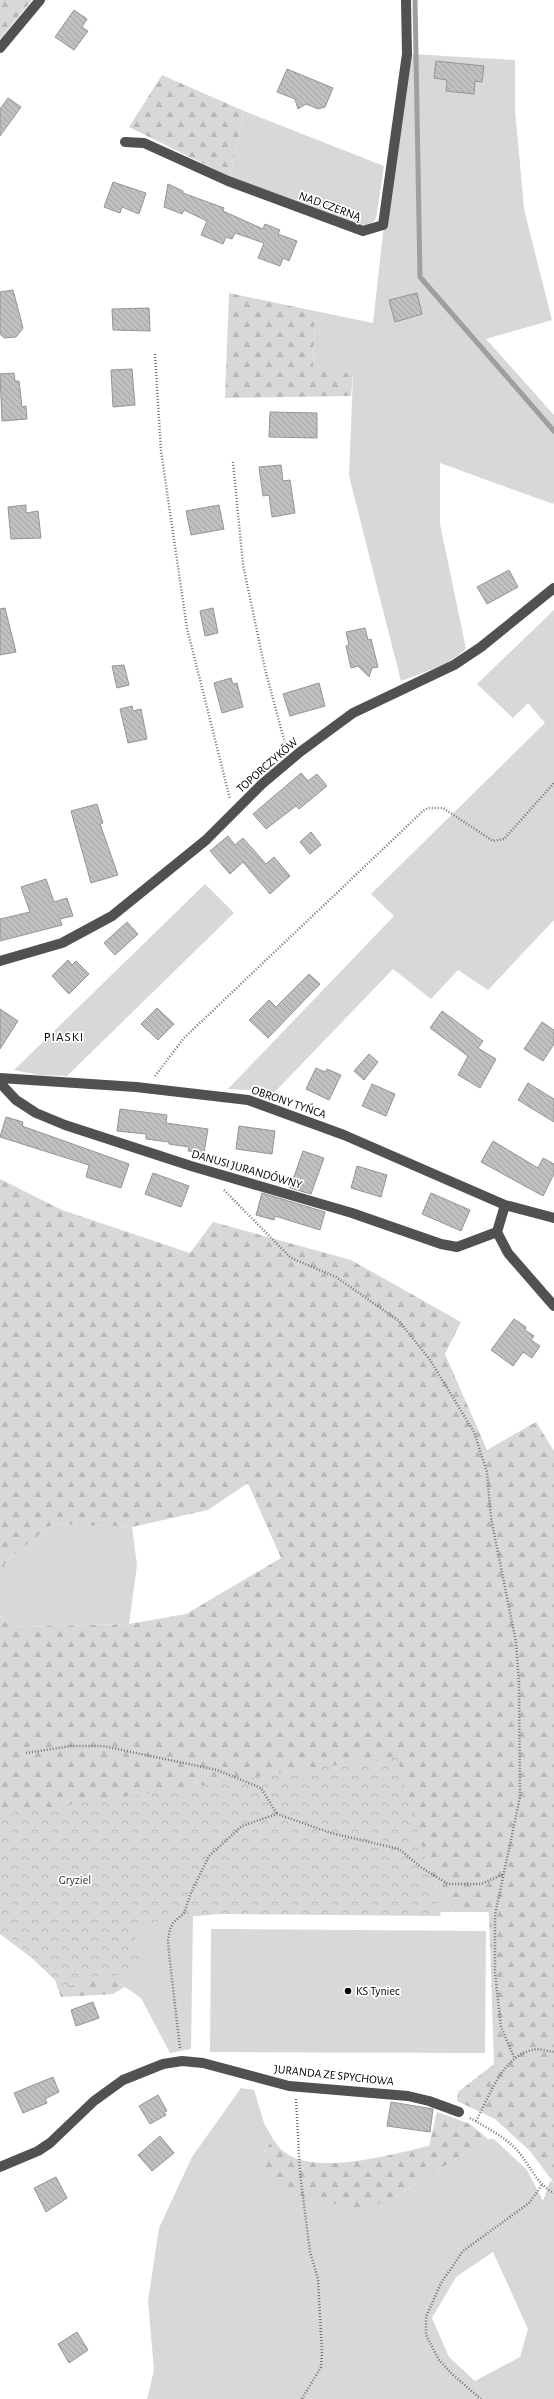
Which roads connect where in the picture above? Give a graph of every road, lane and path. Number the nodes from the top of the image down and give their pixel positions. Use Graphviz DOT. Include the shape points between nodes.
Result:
graph roads {
  1 [pos="40,0"];
  2 [pos="406,0"];
  3 [pos="0,48"];
  4 [pos="125,142"];
  5 [pos="155,354"];
  6 [pos="233,462"];
  7 [pos="554,588"];
  8 [pos="292,758"];
  9 [pos="554,783"];
  10 [pos="233,813"];
  11 [pos="0,961"];
  12 [pos="0,1078"];
  13 [pos="0,1083"];
  14 [pos="147,1088"];
  15 [pos="222,1188"];
  16 [pos="505,1205"];
  17 [pos="554,1218"];
  18 [pos="497,1232"];
  19 [pos="554,1306"];
  20 [pos="26,1753"];
  21 [pos="277,1814"];
  22 [pos="504,1874"];
  23 [pos="554,2052"];
  24 [pos="514,2057"];
  25 [pos="182,2061"];
  26 [pos="295,2087"];
  27 [pos="460,2112"];
  28 [pos="0,2168"];
  29 [pos="542,2185"];
  30 [pos="554,2193"];
  31 [pos="302,2399"];
  32 [pos="481,2399"];
  1 -- 3 [label="street"];
  2 -- 4 [label="street, NAD CZERNĄ" via="407,54 383,225 363,231 194,167 144,143"];
  5 -- 10 [label="path" via="162,451 187,628"];
  6 -- 8 [label="path" via="243,565 270,689 285,744"];
  7 -- 8 [label="street, TOPORCZYKÓW" via="481,646 454,664 353,713"];
  8 -- 10 [label="street, TOPORCZYKÓW"];
  9 -- 14 [label="path" via="504,839 498,841 493,841 442,808 428,808 423,811 184,1038"];
  10 -- 11 [label="street, TOPORCZYKÓW" via="206,840 112,916 62,943"];
  12 -- 14 [label="street, OBRONY TYŃCA"];
  13 -- 18 [label="street, DANUSI JURANDÓWNY" via="16,1100 31,1110 65,1125 191,1166 352,1213 441,1244 457,1247"];
  14 -- 16 [label="street, OBRONY TYŃCA" via="248,1100 344,1135"];
  15 -- 22 [label="path" via="291,1258 336,1277 399,1321 430,1360 474,1432 486,1472 491,1518 516,1642 519,1684 520,1797"];
  16 -- 17 [label="street, OBRONY TYŃCA"];
  16 -- 18 [label="street"];
  18 -- 19 [label="street" via="508,1254"];
  20 -- 21 [label="path" via="71,1746 103,1746 217,1770 261,1788"];
  21 -- 22 [label="path" via="331,1833 399,1849 422,1868 448,1884 482,1884"];
  21 -- 25 [label="path" via="242,1826 209,1856 184,1913 170,1929 169,1953"];
  22 -- 24 [label="path" via="495,1915 495,1973 502,2027"];
  23 -- 24 [label="path" via="533,2049"];
  24 -- 29 [label="path" via="476,2121 514,2148"];
  25 -- 26 [label="street, JURANDA ZE SPYCHOWA" via="203,2063"];
  25 -- 28 [label="street, JURANDA ZE SPYCHOWA" via="163,2064 123,2080 94,2101 50,2143"];
  26 -- 27 [label="street, JURANDA ZE SPYCHOWA" via="408,2096 429,2100"];
  26 -- 31 [label="path" via="300,2173 310,2252 318,2279 322,2353 321,2367"];
  29 -- 30 [label="path"];
  29 -- 32 [label="path" via="529,2203 462,2251 441,2283 426,2317 426,2335 433,2351 453,2375"];
}
